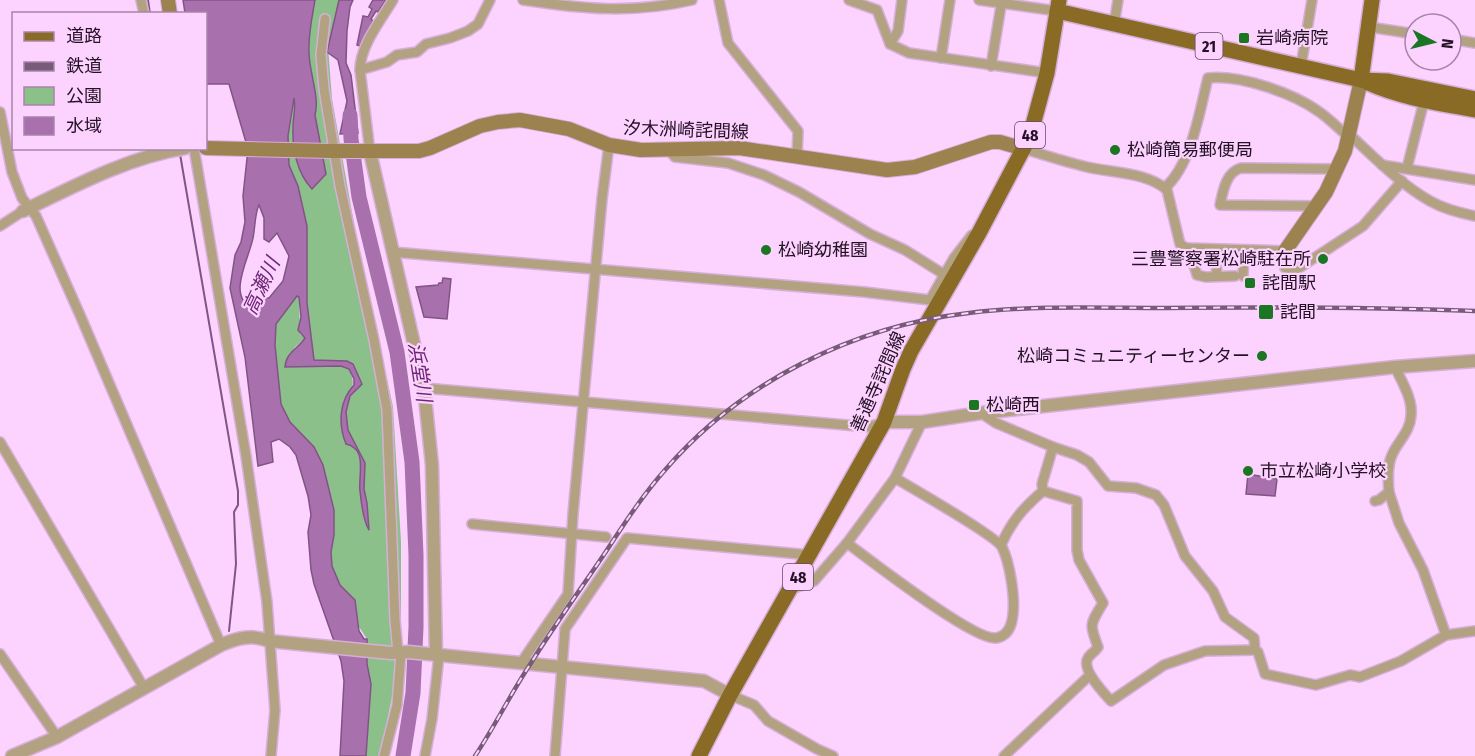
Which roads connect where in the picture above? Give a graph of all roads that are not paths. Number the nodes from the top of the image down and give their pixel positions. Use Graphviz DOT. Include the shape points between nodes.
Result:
graph roads {
  1 [pos="393,0"];
  2 [pos="502,0"];
  3 [pos="523,0"];
  4 [pos="692,0"];
  5 [pos="719,0"];
  6 [pos="850,0"];
  7 [pos="902,0"];
  8 [pos="950,0"];
  9 [pos="979,0"];
  10 [pos="1118,0"];
  11 [pos="1312,0"];
  12 [pos="1372,0"];
  13 [pos="490,1"];
  14 [pos="553,2"];
  15 [pos="1002,2"];
  16 [pos="637,4"];
  17 [pos="1058,5"];
  18 [pos="326,19"];
  19 [pos="1114,25"];
  20 [pos="1369,27"];
  21 [pos="1403,32"];
  22 [pos="890,44"];
  23 [pos="941,58"];
  24 [pos="992,66"];
  25 [pos="1301,66"];
  26 [pos="360,70"];
  27 [pos="1047,73"];
  28 [pos="1361,80"];
  29 [pos="1475,99"];
  30 [pos="1424,101"];
  31 [pos="1475,110"];
  32 [pos="0,112"];
  33 [pos="1349,134"];
  34 [pos="609,145"];
  35 [pos="207,148"];
  36 [pos="1024,149"];
  37 [pos="177,150"];
  38 [pos="194,150"];
  39 [pos="669,150"];
  40 [pos="336,151"];
  41 [pos="370,152"];
  42 [pos="797,157"];
  43 [pos="1382,165"];
  44 [pos="1407,168"];
  45 [pos="1336,170"];
  46 [pos="1475,180"];
  47 [pos="1402,181"];
  48 [pos="1166,189"];
  49 [pos="1317,206"];
  50 [pos="27,210"];
  51 [pos="1475,216"];
  52 [pos="985,221"];
  53 [pos="0,226"];
  54 [pos="1244,250"];
  55 [pos="1285,251"];
  56 [pos="392,252"];
  57 [pos="1190,253"];
  58 [pos="1285,268"];
  59 [pos="597,269"];
  60 [pos="945,275"];
  61 [pos="1216,276"];
  62 [pos="1475,361"];
  63 [pos="1395,367"];
  64 [pos="424,388"];
  65 [pos="584,401"];
  66 [pos="981,413"];
  67 [pos="884,422"];
  68 [pos="922,423"];
  69 [pos="0,442"];
  70 [pos="1053,447"];
  71 [pos="895,478"];
  72 [pos="1043,491"];
  73 [pos="1389,492"];
  74 [pos="1375,501"];
  75 [pos="472,524"];
  76 [pos="573,534"];
  77 [pos="606,537"];
  78 [pos="847,543"];
  79 [pos="1001,545"];
  80 [pos="810,555"];
  81 [pos="791,589"];
  82 [pos="1475,631"];
  83 [pos="1446,635"];
  84 [pos="271,641"];
  85 [pos="221,645"];
  86 [pos="1255,650"];
  87 [pos="399,653"];
  88 [pos="0,654"];
  89 [pos="437,655"];
  90 [pos="521,663"];
  91 [pos="562,667"];
  92 [pos="1090,675"];
  93 [pos="144,688"];
  94 [pos="730,695"];
  95 [pos="57,737"];
  96 [pos="1010,754"];
  97 [pos="12,756"];
  98 [pos="271,756"];
  99 [pos="384,756"];
  100 [pos="425,756"];
  101 [pos="555,756"];
  102 [pos="699,756"];
  103 [pos="834,756"];
  1 -- 26 [label="street" via="368,42"];
  2 -- 13 [label="street"];
  3 -- 14 [label="street"];
  4 -- 16 [label="street"];
  5 -- 42 [label="street" via="728,43 798,131"];
  6 -- 22 [label="street" via="878,10"];
  7 -- 22 [label="street" via="898,32"];
  8 -- 23 [label="street"];
  9 -- 15 [label="street"];
  10 -- 19 [label="street"];
  11 -- 25 [label="street"];
  12 -- 20 [label="main road"];
  13 -- 26 [label="street" via="478,24 468,31"];
  14 -- 16 [label="street" via="595,9"];
  15 -- 17 [label="street"];
  15 -- 24 [label="street"];
  17 -- 19 [label="main road, 21"];
  17 -- 27 [label="main road, 善通寺詫間線 / 48"];
  18 -- 40 [label="street" via="322,74"];
  19 -- 25 [label="main road, 21"];
  20 -- 21 [label="street"];
  20 -- 28 [label="main road"];
  22 -- 23 [label="street" via="909,53"];
  23 -- 24 [label="street"];
  24 -- 27 [label="street"];
  25 -- 28 [label="main road, 21"];
  26 -- 41 [label="street"];
  27 -- 36 [label="main road, 善通寺詫間線 / 48"];
  28 -- 29 [label="main road, 21" via="1388,81"];
  28 -- 30 [label="main road, 21"];
  28 -- 33 [label="main road"];
  30 -- 31 [label="main road, 21"];
  30 -- 44 [label="street"];
  32 -- 50 [label="street" via="12,172"];
  33 -- 43 [label="street"];
  33 -- 45 [label="main road"];
  33 -- 48 [label="street" via="1311,106 1270,88 1225,76 1208,78 1185,160"];
  34 -- 39 [label="main road, 汐木洲崎詫間線"];
  34 -- 41 [label="main road, 汐木洲崎詫間線" via="569,129 520,120 480,126 418,151"];
  34 -- 59 [label="street"];
  35 -- 40 [label="main road, 汐木洲崎詫間線"];
  36 -- 42 [label="main road, 汐木洲崎詫間線" via="990,142 894,170"];
  36 -- 48 [label="street" via="1140,178"];
  36 -- 52 [label="main road, 善通寺詫間線 / 48"];
  37 -- 50 [label="street" via="132,162"];
  38 -- 84 [label="street" via="249,479"];
  39 -- 42 [label="main road, 汐木洲崎詫間線" via="739,148"];
  39 -- 60 [label="street" via="675,157 728,163 764,175"];
  40 -- 41 [label="main road, 汐木洲崎詫間線"];
  40 -- 87 [label="street" via="387,410"];
  41 -- 56 [label="street"];
  43 -- 44 [label="street"];
  43 -- 47 [label="street"];
  44 -- 46 [label="street"];
  45 -- 49 [label="main road"];
  45 -- 49 [label="street" via="1233,170 1220,205"];
  47 -- 51 [label="street" via="1430,201"];
  47 -- 58 [label="street" via="1363,226 1299,268"];
  48 -- 57 [label="street" via="1180,244"];
  49 -- 55 [label="main road"];
  50 -- 53 [label="street"];
  50 -- 85 [label="street" via="36,216"];
  52 -- 60 [label="street" via="967,240"];
  52 -- 67 [label="main road, 善通寺詫間線 / 48" via="911,351"];
  54 -- 55 [label="street"];
  54 -- 57 [label="street"];
  54 -- 61 [label="street" via="1239,276"];
  56 -- 59 [label="street"];
  56 -- 64 [label="street"];
  57 -- 61 [label="street" via="1197,275"];
  57 -- 61 [label="street" via="1213,257"];
  59 -- 60 [label="street" via="930,300"];
  59 -- 65 [label="street"];
  62 -- 63 [label="street"];
  63 -- 66 [label="street"];
  63 -- 73 [label="street" via="1409,397 1411,415 1409,427 1392,455"];
  64 -- 65 [label="street"];
  64 -- 89 [label="street" via="432,465"];
  65 -- 67 [label="street" via="869,427"];
  65 -- 76 [label="street"];
  66 -- 68 [label="street"];
  66 -- 70 [label="street"];
  67 -- 68 [label="street"];
  67 -- 80 [label="main road, 善通寺詫間線 / 48"];
  68 -- 71 [label="street"];
  69 -- 93 [label="street"];
  70 -- 72 [label="street"];
  70 -- 86 [label="street" via="1089,462 1108,486 1136,488 1156,495 1185,556 1213,591 1225,617 1254,638"];
  71 -- 78 [label="street"];
  71 -- 79 [label="street"];
  72 -- 79 [label="street" via="1013,521"];
  72 -- 92 [label="street" via="1077,501 1079,560 1103,603 1091,623 1098,647 1087,661"];
  73 -- 74 [label="street"];
  73 -- 83 [label="street"];
  75 -- 76 [label="street"];
  76 -- 77 [label="street"];
  76 -- 90 [label="street" via="568,594"];
  78 -- 79 [label="street" via="934,606 980,634 995,638 1006,634 1013,614 1014,594"];
  78 -- 81 [label="street" via="814,581"];
  80 -- 81 [label="main road, 善通寺詫間線 / 48"];
  80 -- 91 [label="street" via="627,538 565,629"];
  81 -- 94 [label="main road, 善通寺詫間線 / 48"];
  82 -- 83 [label="street"];
  83 -- 86 [label="street" via="1401,661 1360,677 1350,675 1316,685 1265,674"];
  84 -- 85 [label="street" via="246,637"];
  84 -- 87 [label="street"];
  84 -- 98 [label="street" via="275,710"];
  85 -- 93 [label="street"];
  86 -- 92 [label="street" via="1205,651 1164,665 1111,701"];
  87 -- 89 [label="street"];
  87 -- 99 [label="street" via="397,705"];
  88 -- 95 [label="street"];
  89 -- 90 [label="street"];
  89 -- 100 [label="street"];
  90 -- 91 [label="street"];
  91 -- 94 [label="street" via="704,681"];
  91 -- 101 [label="street"];
  92 -- 96 [label="street"];
  93 -- 95 [label="street"];
  94 -- 102 [label="main road, 善通寺詫間線 / 48"];
  94 -- 103 [label="street" via="754,705 768,721"];
  95 -- 97 [label="street"];
}
